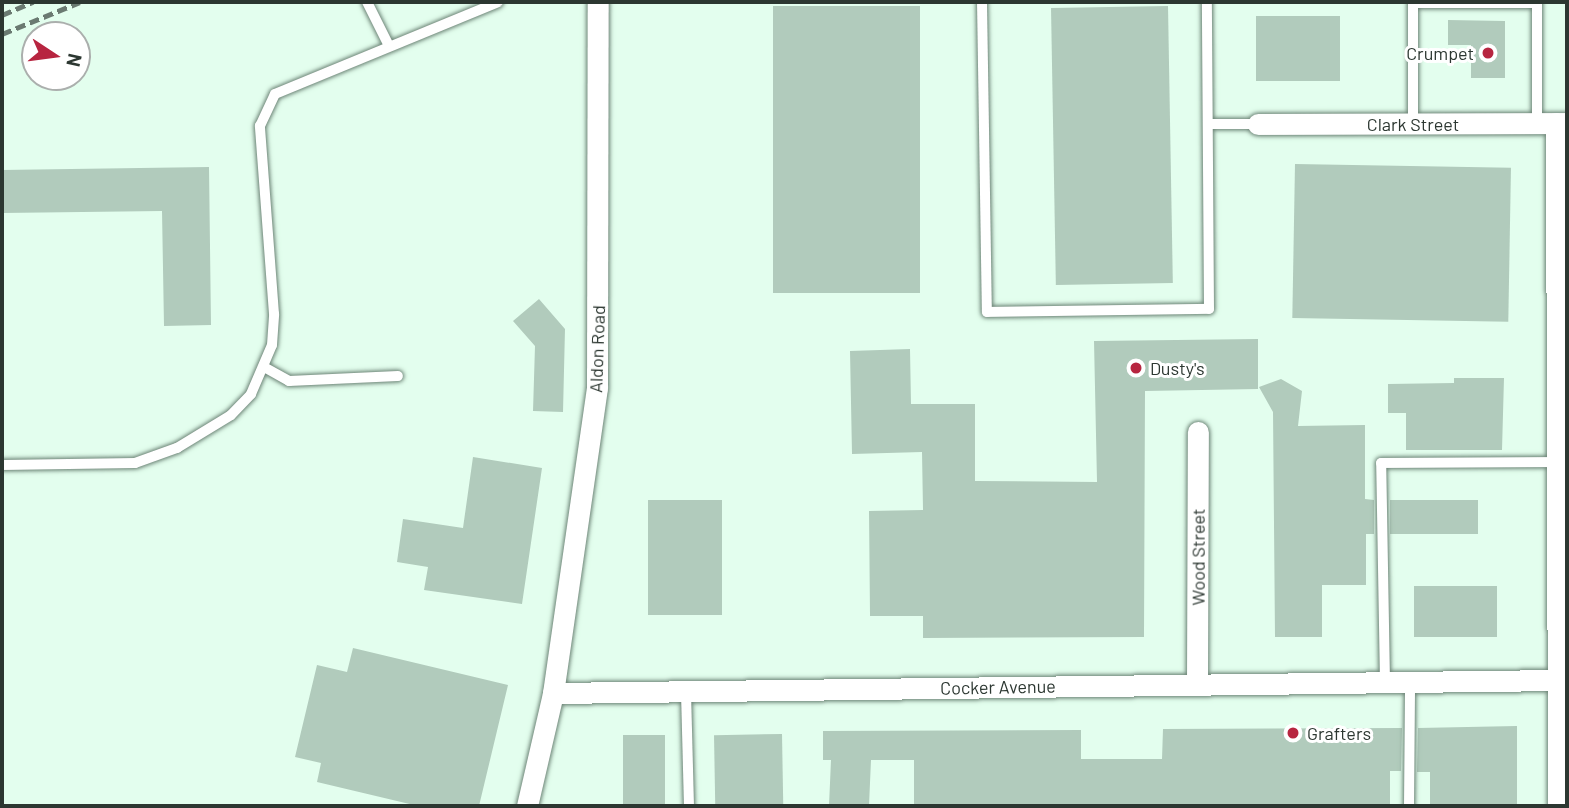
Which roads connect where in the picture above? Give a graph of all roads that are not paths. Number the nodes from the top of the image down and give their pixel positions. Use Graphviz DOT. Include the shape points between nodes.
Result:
graph roads {
  1 [pos="367,2"];
  2 [pos="498,2"];
  3 [pos="598,2"];
  4 [pos="982,2"];
  5 [pos="1207,2"];
  6 [pos="388,46"];
  7 [pos="1553,123"];
  8 [pos="1209,124"];
  9 [pos="1258,124"];
  10 [pos="1413,124"];
  11 [pos="1562,212"];
  12 [pos="264,367"];
  13 [pos="398,376"];
  14 [pos="1198,432"];
  15 [pos="1558,462"];
  16 [pos="2,464"];
  17 [pos="1559,680"];
  18 [pos="1410,681"];
  19 [pos="1385,682"];
  20 [pos="1197,683"];
  21 [pos="686,692"];
  22 [pos="553,693"];
  23 [pos="527,806"];
  24 [pos="689,806"];
  25 [pos="1409,806"];
  26 [pos="1558,806"];
  1 -- 6 [label="lane"];
  2 -- 6 [label="lane"];
  3 -- 22 [label="street, Aldon Road" via="597,388"];
  4 -- 8 [label="lane" via="987,312 1209,309"];
  5 -- 8 [label="lane"];
  6 -- 12 [label="lane" via="275,94 260,126 274,314"];
  7 -- 10 [label="street, Clark Street"];
  7 -- 10 [label="lane" via="1536,4 1413,3"];
  7 -- 11 [label="street"];
  8 -- 9 [label="lane"];
  9 -- 10 [label="street, Clark Street"];
  11 -- 15 [label="street"];
  12 -- 13 [label="lane" via="289,381"];
  12 -- 16 [label="lane" via="251,394 231,415 156,457 119,464"];
  14 -- 20 [label="street, Wood Street"];
  15 -- 17 [label="street"];
  15 -- 19 [label="lane" via="1381,463"];
  17 -- 18 [label="street, Cocker Avenue"];
  17 -- 26 [label="street"];
  18 -- 19 [label="street, Cocker Avenue"];
  18 -- 25 [label="lane"];
  19 -- 20 [label="street, Cocker Avenue"];
  20 -- 21 [label="street, Cocker Avenue"];
  21 -- 22 [label="street, Cocker Avenue"];
  21 -- 24 [label="lane"];
  22 -- 23 [label="street"];
}
